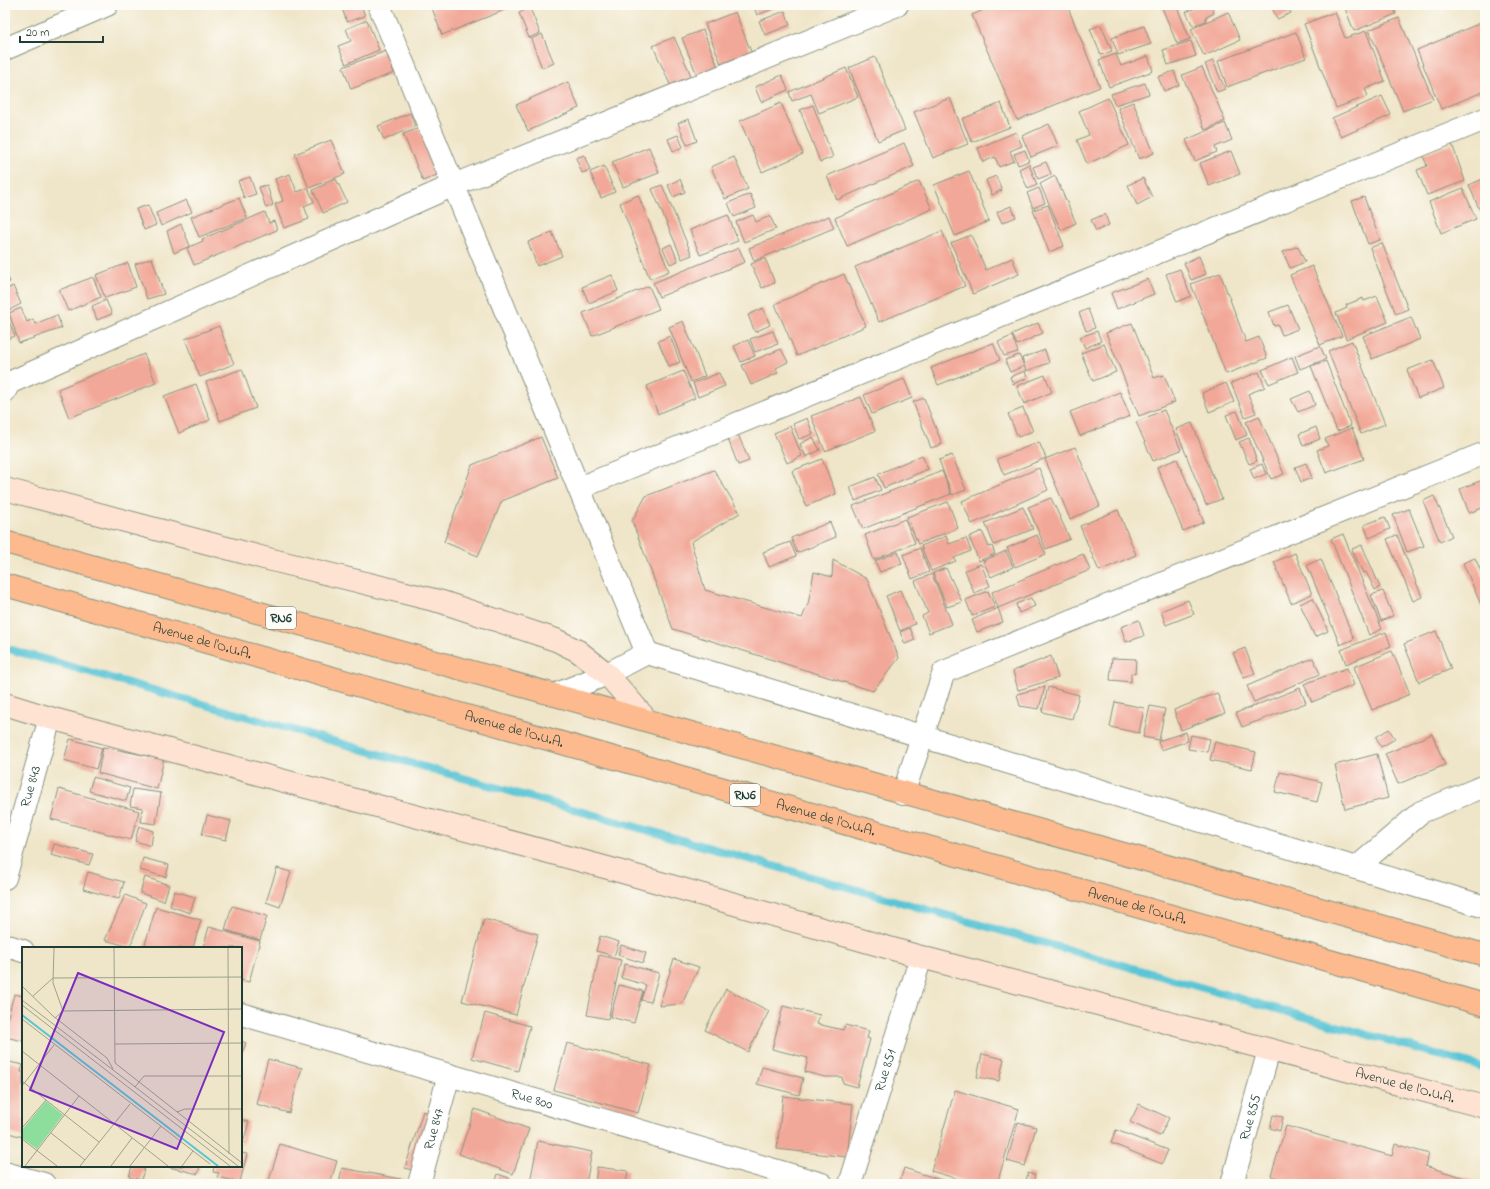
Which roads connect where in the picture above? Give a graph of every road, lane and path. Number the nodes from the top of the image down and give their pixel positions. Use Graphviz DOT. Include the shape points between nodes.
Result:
graph roads {
  1 [pos="107,5"];
  2 [pos="380,5"];
  3 [pos="897,5"];
  4 [pos="5,49"];
  5 [pos="1485,119"];
  6 [pos="454,185"];
  7 [pos="6,384"];
  8 [pos="1485,453"];
  9 [pos="579,488"];
  10 [pos="5,489"];
  11 [pos="5,542"];
  12 [pos="5,585"];
  13 [pos="647,653"];
  14 [pos="607,674"];
  15 [pos="557,694"];
  16 [pos="5,704"];
  17 [pos="50,718"];
  18 [pos="646,719"];
  19 [pos="923,737"];
  20 [pos="1485,786"];
  21 [pos="903,794"];
  22 [pos="1356,868"];
  23 [pos="5,878"];
  24 [pos="1485,907"];
  25 [pos="5,945"];
  26 [pos="22,950"];
  27 [pos="1485,955"];
  28 [pos="921,957"];
  29 [pos="1485,1005"];
  30 [pos="242,1014"];
  31 [pos="1269,1050"];
  32 [pos="449,1075"];
  33 [pos="1485,1108"];
  34 [pos="5,1173"];
  35 [pos="44,1184"];
  36 [pos="419,1184"];
  37 [pos="822,1184"];
  38 [pos="850,1184"];
  39 [pos="1232,1184"];
  1 -- 4 [label="street"];
  2 -- 6 [label="street"];
  3 -- 6 [label="street"];
  5 -- 9 [label="street"];
  6 -- 7 [label="street"];
  6 -- 9 [label="street"];
  8 -- 19 [label="street" via="944,672"];
  9 -- 13 [label="street"];
  10 -- 14 [label="street" via="442,602 556,640 578,651"];
  11 -- 15 [label="highway, RN6"];
  12 -- 29 [label="highway, Avenue de l'O.U.A. / RN6"];
  13 -- 14 [label="street"];
  13 -- 19 [label="street"];
  14 -- 15 [label="street"];
  14 -- 18 [label="street"];
  15 -- 18 [label="highway, RN6"];
  16 -- 17 [label="street, Avenue de l'O.U.A."];
  17 -- 23 [label="street, Rue 843"];
  17 -- 28 [label="street, Avenue de l'O.U.A." via="608,868"];
  18 -- 21 [label="highway, RN6"];
  19 -- 21 [label="street"];
  19 -- 22 [label="street"];
  20 -- 22 [label="street" via="1421,812"];
  21 -- 27 [label="highway, RN6"];
  22 -- 24 [label="street"];
  25 -- 26 [label="street"];
  28 -- 31 [label="street, Avenue de l'O.U.A."];
  28 -- 38 [label="street, Rue 851"];
  30 -- 32 [label="street, Rue 800"];
  31 -- 33 [label="street, Avenue de l'O.U.A."];
  31 -- 39 [label="street, Rue 855"];
  32 -- 36 [label="street, Rue 847"];
  32 -- 37 [label="street, Rue 800"];
  34 -- 35 [label="street"];
}
